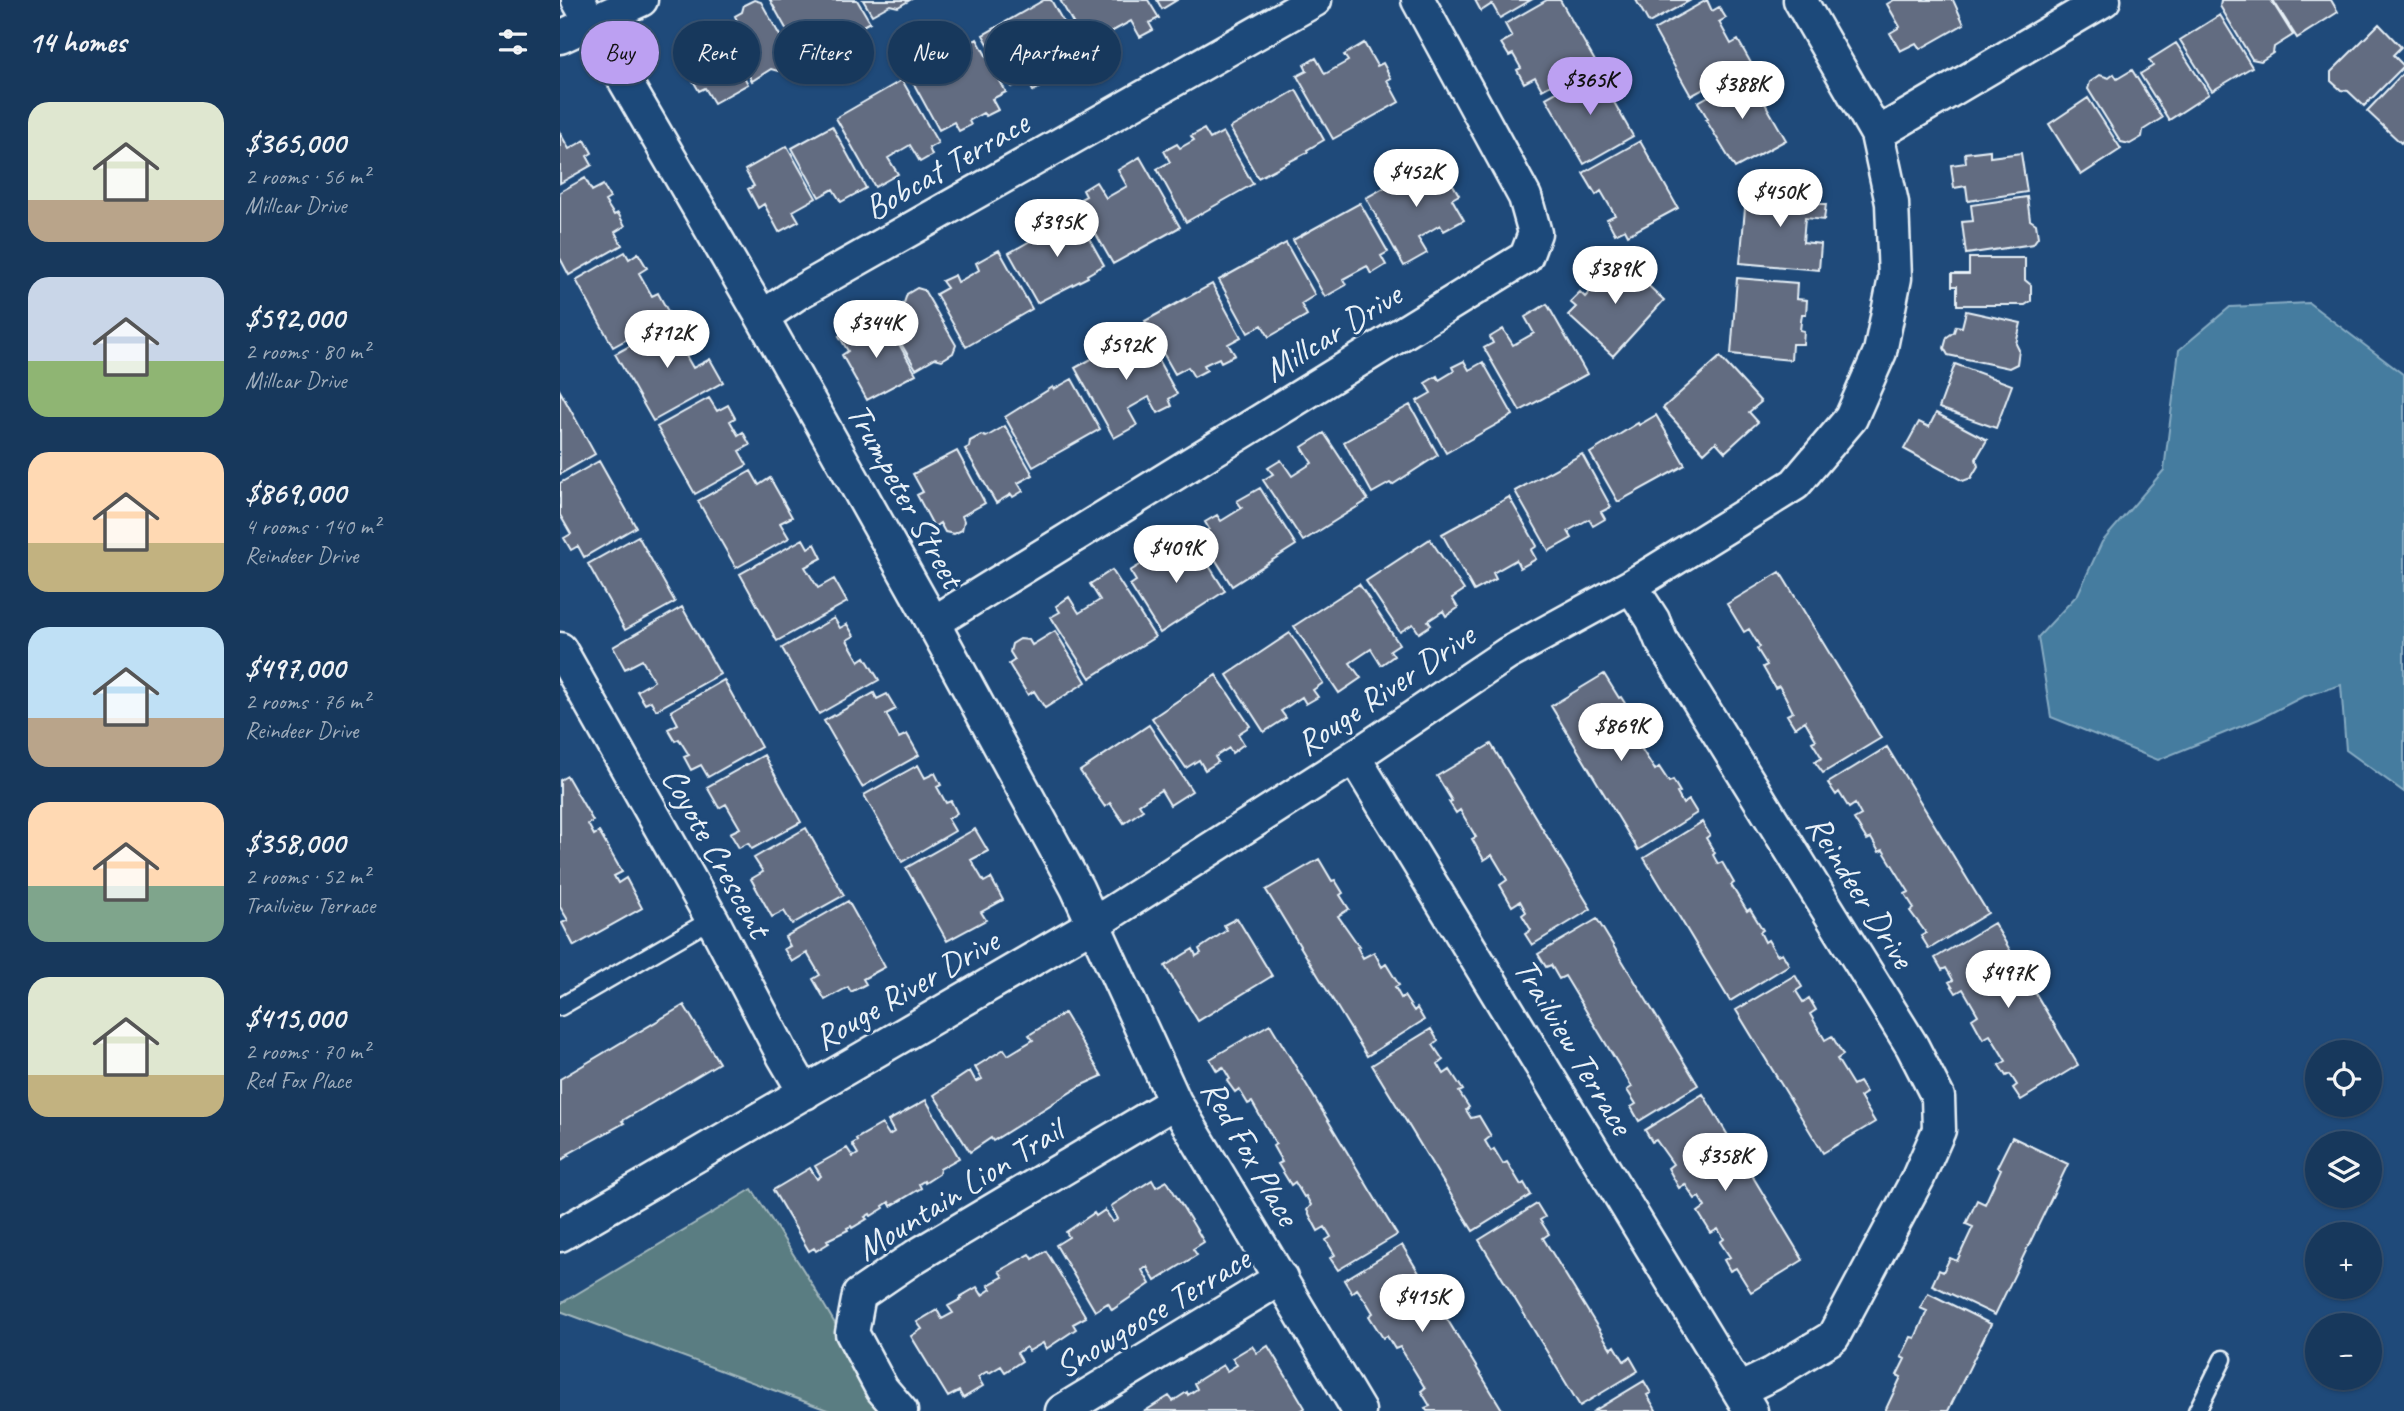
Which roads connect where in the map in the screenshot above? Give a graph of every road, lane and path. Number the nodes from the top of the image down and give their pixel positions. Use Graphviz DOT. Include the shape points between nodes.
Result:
graph roads {
  1 [pos="641,0"];
  2 [pos="1315,0"];
  3 [pos="1418,0"];
  4 [pos="1800,0"];
  5 [pos="2104,0"];
  6 [pos="585,11"];
  7 [pos="560,37"];
  8 [pos="1877,134"];
  9 [pos="762,317"];
  10 [pos="1631,586"];
  11 [pos="933,622"];
  12 [pos="560,649"];
  13 [pos="1354,757"];
  14 [pos="712,919"];
  15 [pos="1095,923"];
  16 [pos="561,1003"];
  17 [pos="805,1093"];
  18 [pos="1175,1102"];
  19 [pos="560,1235"];
  20 [pos="1281,1278"];
  21 [pos="2223,1359"];
  22 [pos="1745,1400"];
  23 [pos="901,1411"];
  24 [pos="1062,1411"];
  25 [pos="1359,1411"];
  26 [pos="2197,1411"];
  1 -- 6 [label="street"];
  2 -- 9 [label="street, Bobcat Terrace"];
  3 -- 11 [label="street, Millcar Drive" via="1525,197 1535,233 1526,257"];
  4 -- 8 [label="street, Rouge River Drive"];
  5 -- 8 [label="street"];
  6 -- 7 [label="street"];
  6 -- 9 [label="street, Trumpeter Street"];
  8 -- 10 [label="street, Rouge River Drive" via="1892,203 1895,278 1880,352 1851,418 1795,484"];
  9 -- 11 [label="street, Trumpeter Street"];
  10 -- 13 [label="street, Rouge River Drive" via="1507,654"];
  10 -- 22 [label="street, Reindeer Drive" via="1912,1046 1938,1097 1939,1130 1918,1178 1833,1337 1772,1374"];
  11 -- 15 [label="street, Trumpeter Street"];
  12 -- 14 [label="street, Coyote Crescent"];
  13 -- 15 [label="street, Rouge River Drive"];
  13 -- 22 [label="street, Trailview Terrace"];
  14 -- 16 [label="lane"];
  14 -- 17 [label="street, Coyote Crescent"];
  15 -- 17 [label="street, Rouge River Drive"];
  15 -- 18 [label="street, Red Fox Place"];
  17 -- 19 [label="street, Rouge River Drive"];
  18 -- 20 [label="street, Red Fox Place"];
  18 -- 23 [label="street, Mountain Lion Trail" via="916,1256 859,1295 852,1334"];
  20 -- 24 [label="street, Snowgoose Terrace"];
  20 -- 25 [label="street, Red Fox Place"];
  21 -- 26 [label="lane"];
}
